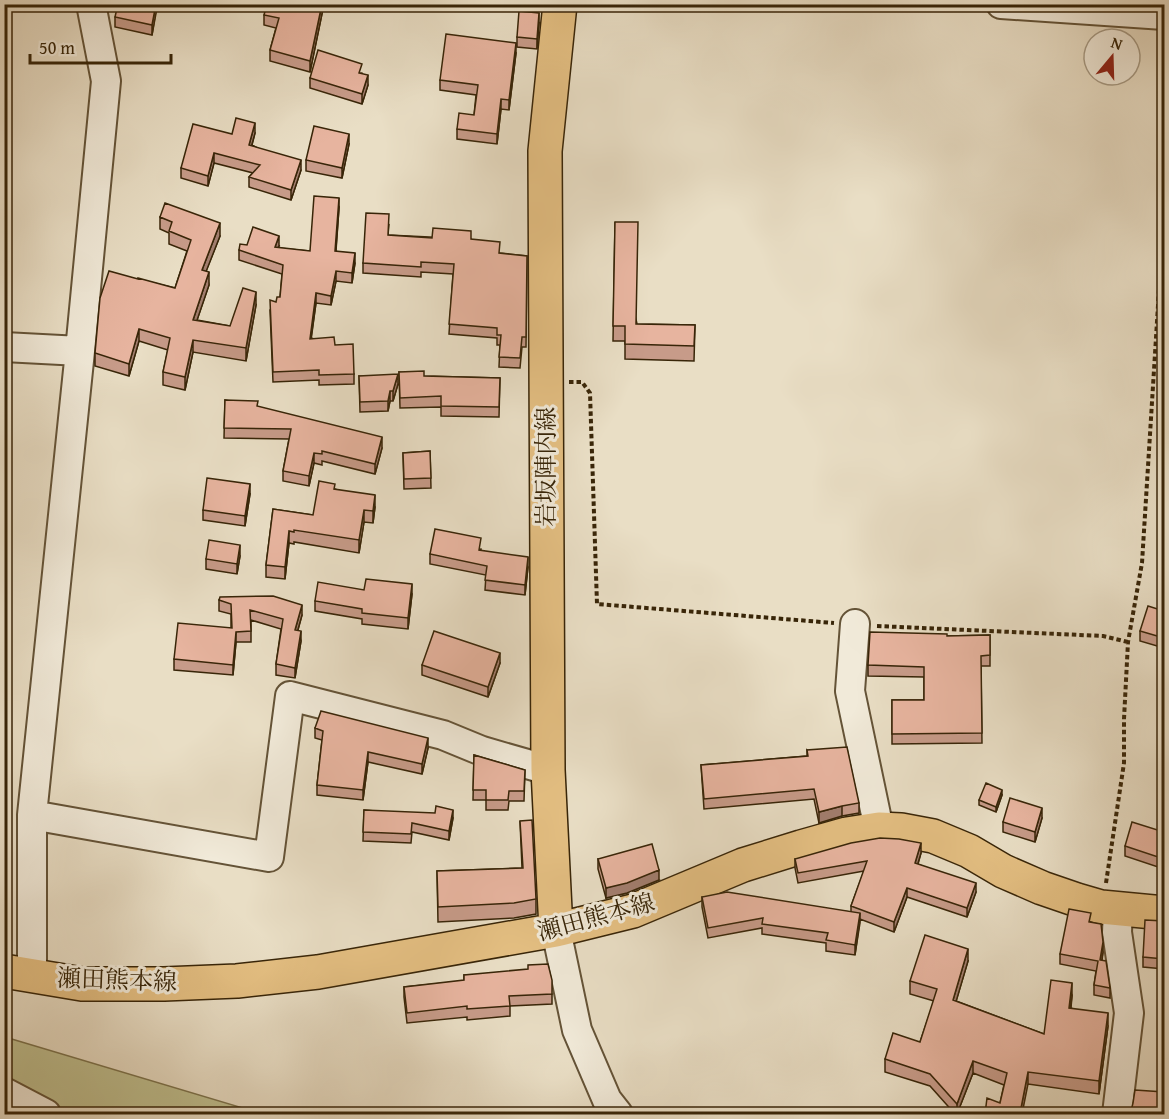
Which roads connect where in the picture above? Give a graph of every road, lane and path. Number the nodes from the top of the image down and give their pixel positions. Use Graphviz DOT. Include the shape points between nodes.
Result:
graph roads {
  1 [pos="91,4"];
  2 [pos="560,4"];
  3 [pos="1001,4"];
  4 [pos="1164,15"];
  5 [pos="1164,209"];
  6 [pos="4,347"];
  7 [pos="80,351"];
  8 [pos="546,382"];
  9 [pos="855,624"];
  10 [pos="1128,642"];
  11 [pos="548,770"];
  12 [pos="32,815"];
  13 [pos="879,829"];
  14 [pos="1109,908"];
  15 [pos="1164,913"];
  16 [pos="556,930"];
  17 [pos="18,973"];
  18 [pos="4,1092"];
  19 [pos="45,1114"];
  20 [pos="618,1114"];
  21 [pos="1116,1114"];
  1 -- 7 [label="street" via="106,81"];
  2 -- 8 [label="main road, 岩坂陣内線" via="545,152"];
  3 -- 4 [label="street"];
  5 -- 10 [label="path" via="1143,563"];
  6 -- 7 [label="street"];
  7 -- 12 [label="street"];
  8 -- 9 [label="path" via="582,382 590,393 597,604"];
  8 -- 11 [label="main road, 岩坂陣内線"];
  9 -- 10 [label="path" via="1103,636"];
  9 -- 13 [label="street" via="850,691"];
  10 -- 14 [label="path" via="1124,763 1105,893"];
  11 -- 12 [label="street" via="443,735 290,696 269,857"];
  11 -- 16 [label="main road, 岩坂陣内線"];
  12 -- 17 [label="street"];
  13 -- 14 [label="main road, 瀬田熊本線" via="933,836 1042,888"];
  13 -- 16 [label="main road, 瀬田熊本線" via="801,847 633,911"];
  14 -- 15 [label="main road, 瀬田熊本線"];
  14 -- 21 [label="street" via="1117,932 1129,1013"];
  16 -- 17 [label="main road, 瀬田熊本線" via="318,972 237,981 82,984"];
  16 -- 20 [label="street" via="577,1030 607,1100"];
  18 -- 19 [label="street"];
}
